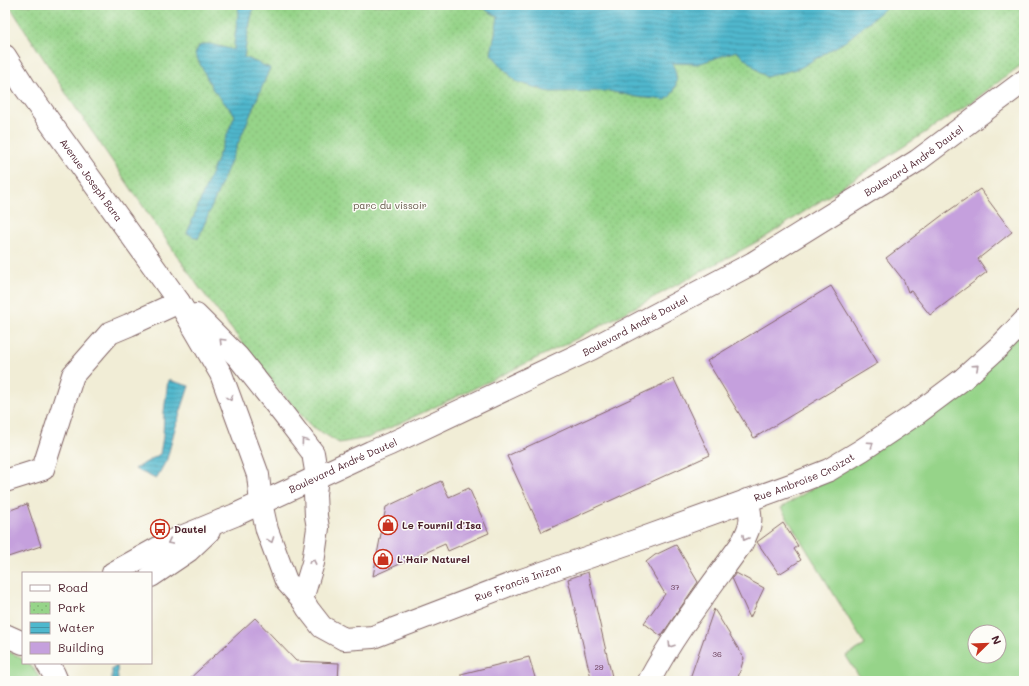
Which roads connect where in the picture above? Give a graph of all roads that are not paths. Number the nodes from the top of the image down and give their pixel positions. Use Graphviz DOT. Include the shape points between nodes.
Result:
graph roads {
  1 [pos="5,56"];
  2 [pos="1024,81"];
  3 [pos="178,302"];
  4 [pos="1024,321"];
  5 [pos="317,477"];
  6 [pos="5,481"];
  7 [pos="747,500"];
  8 [pos="261,503"];
  9 [pos="219,522"];
  10 [pos="114,572"];
  11 [pos="152,575"];
  12 [pos="302,599"];
  13 [pos="649,681"];
  1 -- 3 [label="street, Avenue Joseph Bara"];
  2 -- 5 [label="street, Boulevard André Dautel" via="917,161 753,263 591,349"];
  5 -- 3 [label="street, Avenue Joseph Bara, one-way" via="312,453 238,357 194,313"];
  3 -- 6 [label="street" via="110,332 73,375 44,469"];
  3 -- 8 [label="street, Avenue Joseph Bara, one-way" via="221,374 258,476"];
  7 -- 4 [label="street, Rue Ambroise Croizat, one-way" via="829,470 862,450 963,379"];
  5 -- 8 [label="street, Boulevard André Dautel"];
  12 -- 5 [label="street, one-way" via="313,563 318,528 315,494"];
  7 -- 12 [label="street, Rue Francis Inizan" via="522,580 373,637 344,640 322,627"];
  7 -- 13 [label="street, Rue Ambroise Croizat, one-way" via="751,518 749,530 742,543 688,618"];
  8 -- 9 [label="street, Boulevard André Dautel"];
  8 -- 12 [label="street, Rue Francis Inizan, one-way" via="267,530 286,581"];
  9 -- 10 [label="street, Boulevard André Dautel, one-way" via="170,542"];
  9 -- 11 [label="street, Boulevard André Dautel" via="188,551"];
}
